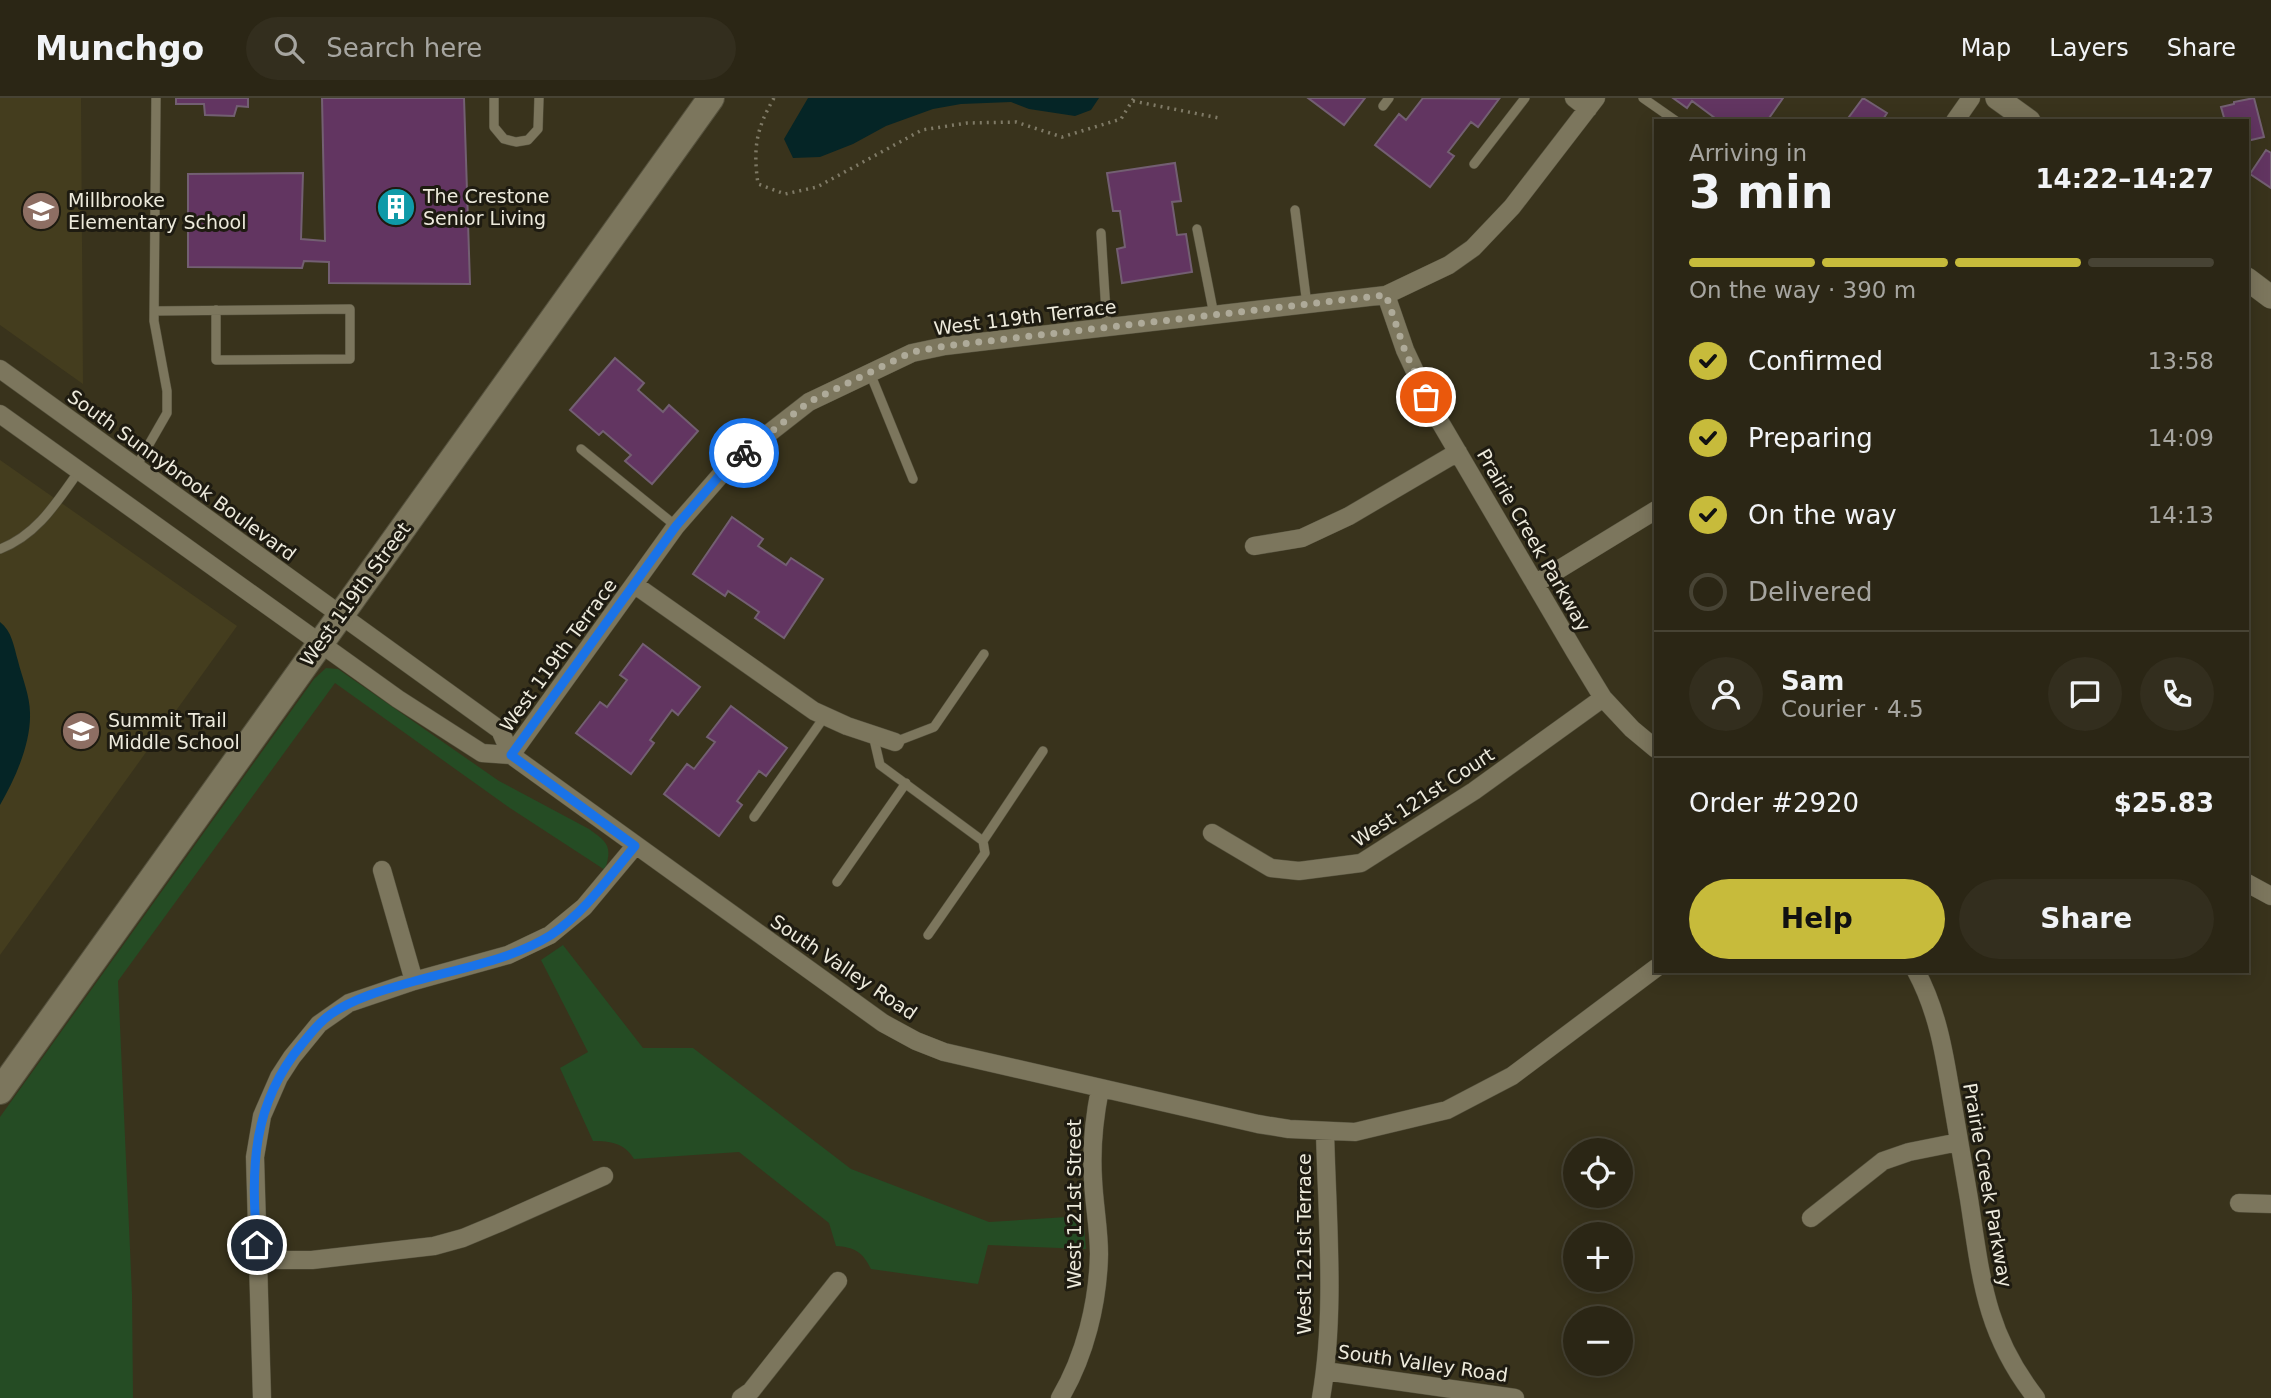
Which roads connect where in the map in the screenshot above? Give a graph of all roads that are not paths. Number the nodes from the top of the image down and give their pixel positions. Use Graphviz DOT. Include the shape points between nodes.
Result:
graph roads {
  1 [pos="156,98"];
  2 [pos="494,98"];
  3 [pos="539,98"];
  4 [pos="712,98"];
  5 [pos="1525,98"];
  6 [pos="1643,98"];
  7 [pos="1971,98"];
  8 [pos="1997,98"];
  9 [pos="1586,102"];
  10 [pos="1673,119"];
  11 [pos="1956,119"];
  12 [pos="2026,119"];
  13 [pos="1474,164"];
  14 [pos="1295,210"];
  15 [pos="1197,229"];
  16 [pos="1101,233"];
  17 [pos="2249,280"];
  18 [pos="1386,295"];
  19 [pos="2271,297"];
  20 [pos="1307,304"];
  21 [pos="216,310"];
  22 [pos="153,311"];
  23 [pos="1214,315"];
  24 [pos="1107,328"];
  25 [pos="0,369"];
  26 [pos="870,373"];
  27 [pos="0,414"];
  28 [pos="581,449"];
  29 [pos="1458,452"];
  30 [pos="136,467"];
  31 [pos="79,471"];
  32 [pos="913,479"];
  33 [pos="1654,511"];
  34 [pos="676,526"];
  35 [pos="1254,546"];
  36 [pos="0,549"];
  37 [pos="1535,584"];
  38 [pos="635,585"];
  39 [pos="340,614"];
  40 [pos="320,643"];
  41 [pos="984,654"];
  42 [pos="1603,698"];
  43 [pos="825,716"];
  44 [pos="873,735"];
  45 [pos="895,742"];
  46 [pos="1654,747"];
  47 [pos="1043,751"];
  48 [pos="511,755"];
  49 [pos="906,783"];
  50 [pos="754,817"];
  51 [pos="1212,833"];
  52 [pos="983,841"];
  53 [pos="635,846"];
  54 [pos="382,870"];
  55 [pos="837,882"];
  56 [pos="2249,884"];
  57 [pos="2271,897"];
  58 [pos="928,935"];
  59 [pos="1654,970"];
  60 [pos="1917,973"];
  61 [pos="414,981"];
  62 [pos="1100,1089"];
  63 [pos="0,1091"];
  64 [pos="1325,1131"];
  65 [pos="1959,1142"];
  66 [pos="604,1176"];
  67 [pos="2239,1203"];
  68 [pos="2271,1204"];
  69 [pos="1811,1218"];
  70 [pos="258,1260"];
  71 [pos="838,1281"];
  72 [pos="1325,1371"];
  73 [pos="262,1398"];
  74 [pos="741,1398"];
  75 [pos="1060,1398"];
  76 [pos="1321,1398"];
  77 [pos="1515,1398"];
  78 [pos="2036,1398"];
  1 -- 22 [label="lane"];
  2 -- 3 [label="lane" via="494,127 504,139 516,142 528,140 538,129"];
  4 -- 39 [label="main road, West 119th Street"];
  5 -- 13 [label="lane"];
  6 -- 10 [label="lane"];
  7 -- 11 [label="street"];
  8 -- 12 [label="street"];
  9 -- 18 [label="street, West 119th Terrace" via="1512,207 1473,248 1449,265"];
  14 -- 20 [label="lane"];
  15 -- 23 [label="lane"];
  16 -- 24 [label="lane"];
  17 -- 19 [label="street"];
  18 -- 20 [label="street, West 119th Terrace"];
  18 -- 29 [label="street, Prairie Creek Parkway" via="1420,384"];
  20 -- 23 [label="street, West 119th Terrace"];
  21 -- 21 [label="lane" via="350,309 350,359 216,360"];
  21 -- 22 [label="lane"];
  22 -- 30 [label="lane" via="167,413"];
  23 -- 24 [label="street, West 119th Terrace"];
  24 -- 26 [label="street, West 119th Terrace" via="912,352"];
  25 -- 30 [label="street, South Sunnybrook Boulevard"];
  26 -- 32 [label="lane"];
  26 -- 34 [label="street, West 119th Terrace" via="809,402 732,461"];
  27 -- 31 [label="street"];
  28 -- 34 [label="lane"];
  29 -- 35 [label="street" via="1302,538"];
  29 -- 37 [label="street, Prairie Creek Parkway"];
  30 -- 39 [label="street, South Sunnybrook Boulevard"];
  31 -- 36 [label="lane" via="45,518 25,537"];
  31 -- 40 [label="street"];
  33 -- 37 [label="street"];
  34 -- 38 [label="street, West 119th Terrace"];
  37 -- 42 [label="street, Prairie Creek Parkway"];
  38 -- 43 [label="street"];
  38 -- 48 [label="street, West 119th Terrace"];
  39 -- 40 [label="main road, West 119th Street"];
  39 -- 48 [label="street, South Valley Road" via="500,730"];
  40 -- 48 [label="street, South Valley Road" via="482,753"];
  40 -- 63 [label="main road, West 119th Street"];
  41 -- 45 [label="lane" via="934,727"];
  42 -- 46 [label="street, Prairie Creek Parkway"];
  42 -- 51 [label="street, West 121st Court" via="1474,791 1362,863 1299,871 1271,868"];
  43 -- 44 [label="street"];
  43 -- 50 [label="lane"];
  44 -- 45 [label="street"];
  44 -- 49 [label="lane" via="880,765"];
  47 -- 52 [label="lane"];
  48 -- 53 [label="street, South Valley Road"];
  49 -- 52 [label="lane"];
  49 -- 55 [label="lane"];
  52 -- 58 [label="lane" via="985,853"];
  53 -- 61 [label="street" via="584,907 550,935 509,955"];
  53 -- 62 [label="street, South Valley Road" via="865,1011 916,1041 944,1052"];
  54 -- 61 [label="street"];
  56 -- 57 [label="street"];
  59 -- 64 [label="street, West 121st Terrace" via="1512,1076 1475,1097 1415,1119 1355,1132"];
  60 -- 65 [label="street, Prairie Creek Parkway" via="1937,1024"];
  61 -- 70 [label="street" via="374,993 331,1014 279,1077 262,1116 255,1157"];
  62 -- 64 [label="street, South Valley Road" via="1258,1124"];
  62 -- 75 [label="street, West 121st Street" via="1092,1152 1097,1284 1075,1369"];
  64 -- 72 [label="street, West 121st Terrace" via="1329,1292"];
  65 -- 69 [label="street" via="1883,1161"];
  65 -- 78 [label="street, Prairie Creek Parkway" via="1984,1294 2004,1349"];
  66 -- 70 [label="street" via="434,1246 312,1260"];
  67 -- 68 [label="street"];
  70 -- 73 [label="street"];
  71 -- 74 [label="street"];
  72 -- 76 [label="street, West 121st Terrace"];
  72 -- 77 [label="street, South Valley Road"];
}
